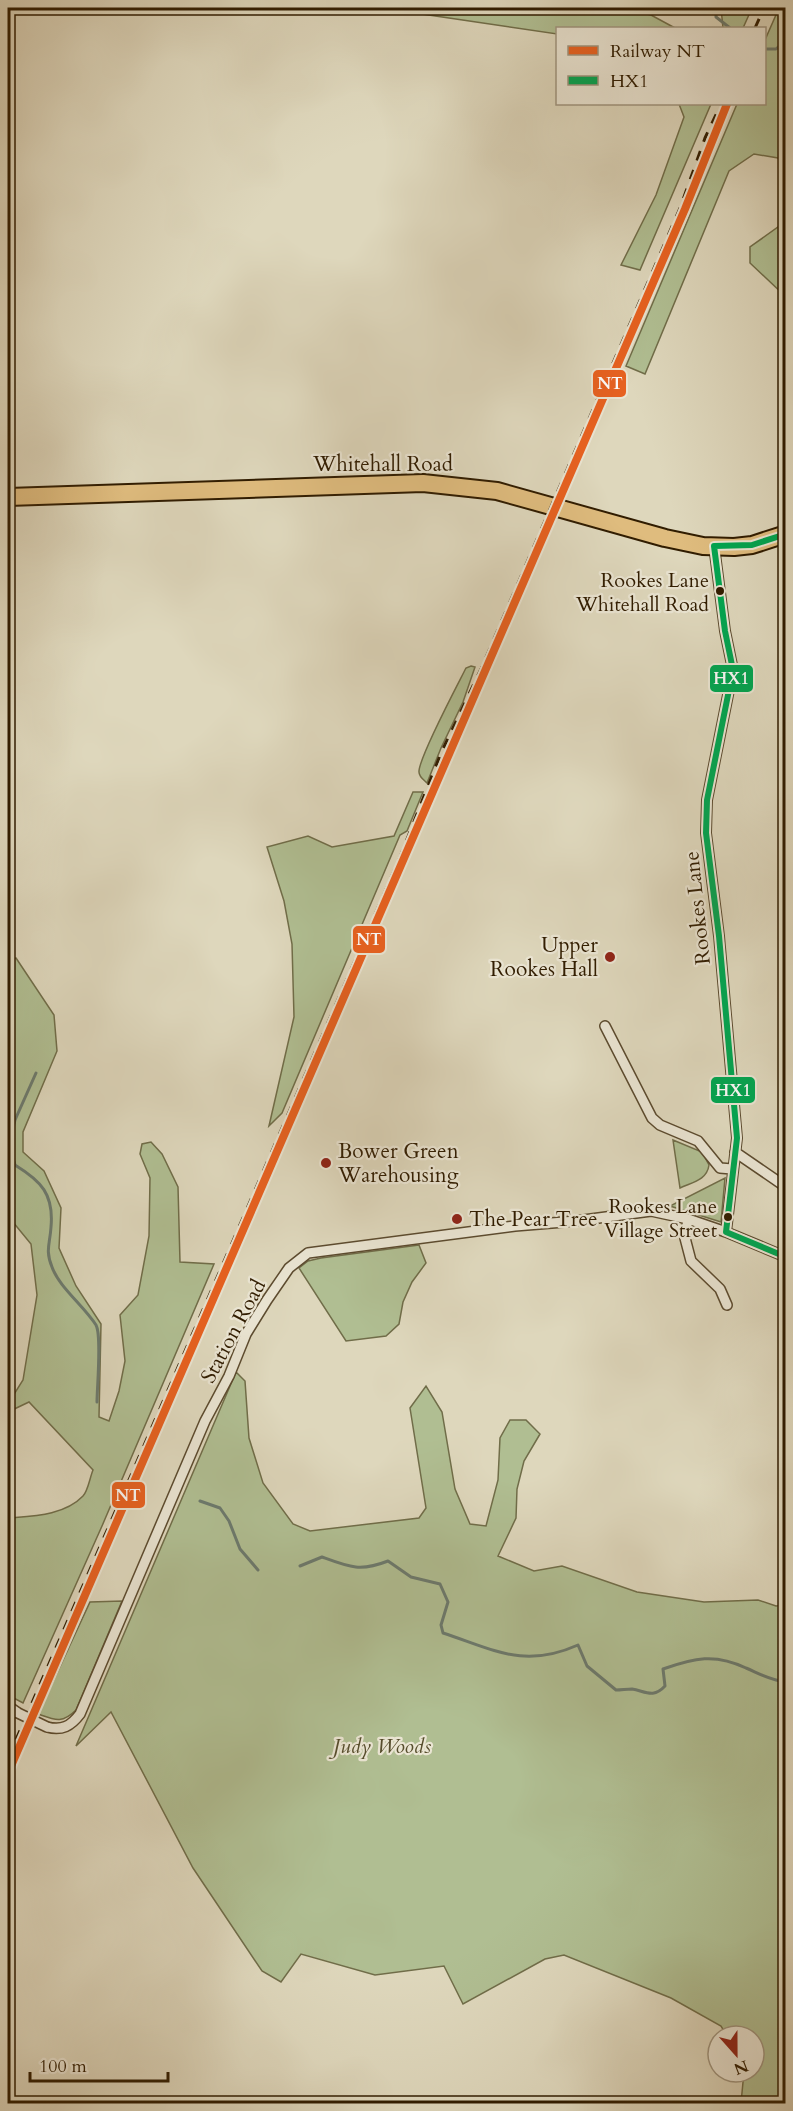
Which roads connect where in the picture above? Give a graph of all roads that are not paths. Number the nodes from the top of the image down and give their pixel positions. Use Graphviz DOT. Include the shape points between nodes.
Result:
graph roads {
  1 [pos="8,497"];
  2 [pos="786,534"];
  3 [pos="714,546"];
  4 [pos="605,1026"];
  5 [pos="735,1152"];
  6 [pos="732,1169"];
  7 [pos="786,1187"];
  8 [pos="688,1219"];
  9 [pos="726,1232"];
  10 [pos="786,1257"];
  11 [pos="727,1305"];
  12 [pos="8,1706"];
  1 -- 3 [label="highway, Whitehall Road" via="423,483 497,491 691,544"];
  2 -- 3 [label="highway, Whitehall Road" via="752,545"];
  3 -- 5 [label="street, Rookes Lane" via="733,670 708,800 706,833 727,1021"];
  4 -- 6 [label="street" via="652,1118 698,1141 720,1168"];
  5 -- 6 [label="street, Rookes Lane"];
  5 -- 7 [label="street"];
  6 -- 9 [label="street, Rookes Lane"];
  8 -- 9 [label="street, Station Road"];
  8 -- 11 [label="street" via="685,1238 691,1261 720,1289"];
  8 -- 12 [label="street, Station Road, bridge" via="651,1211 308,1253 289,1268 246,1334 80,1714 69,1726 55,1729"];
  9 -- 10 [label="street, Station Road"];
}
